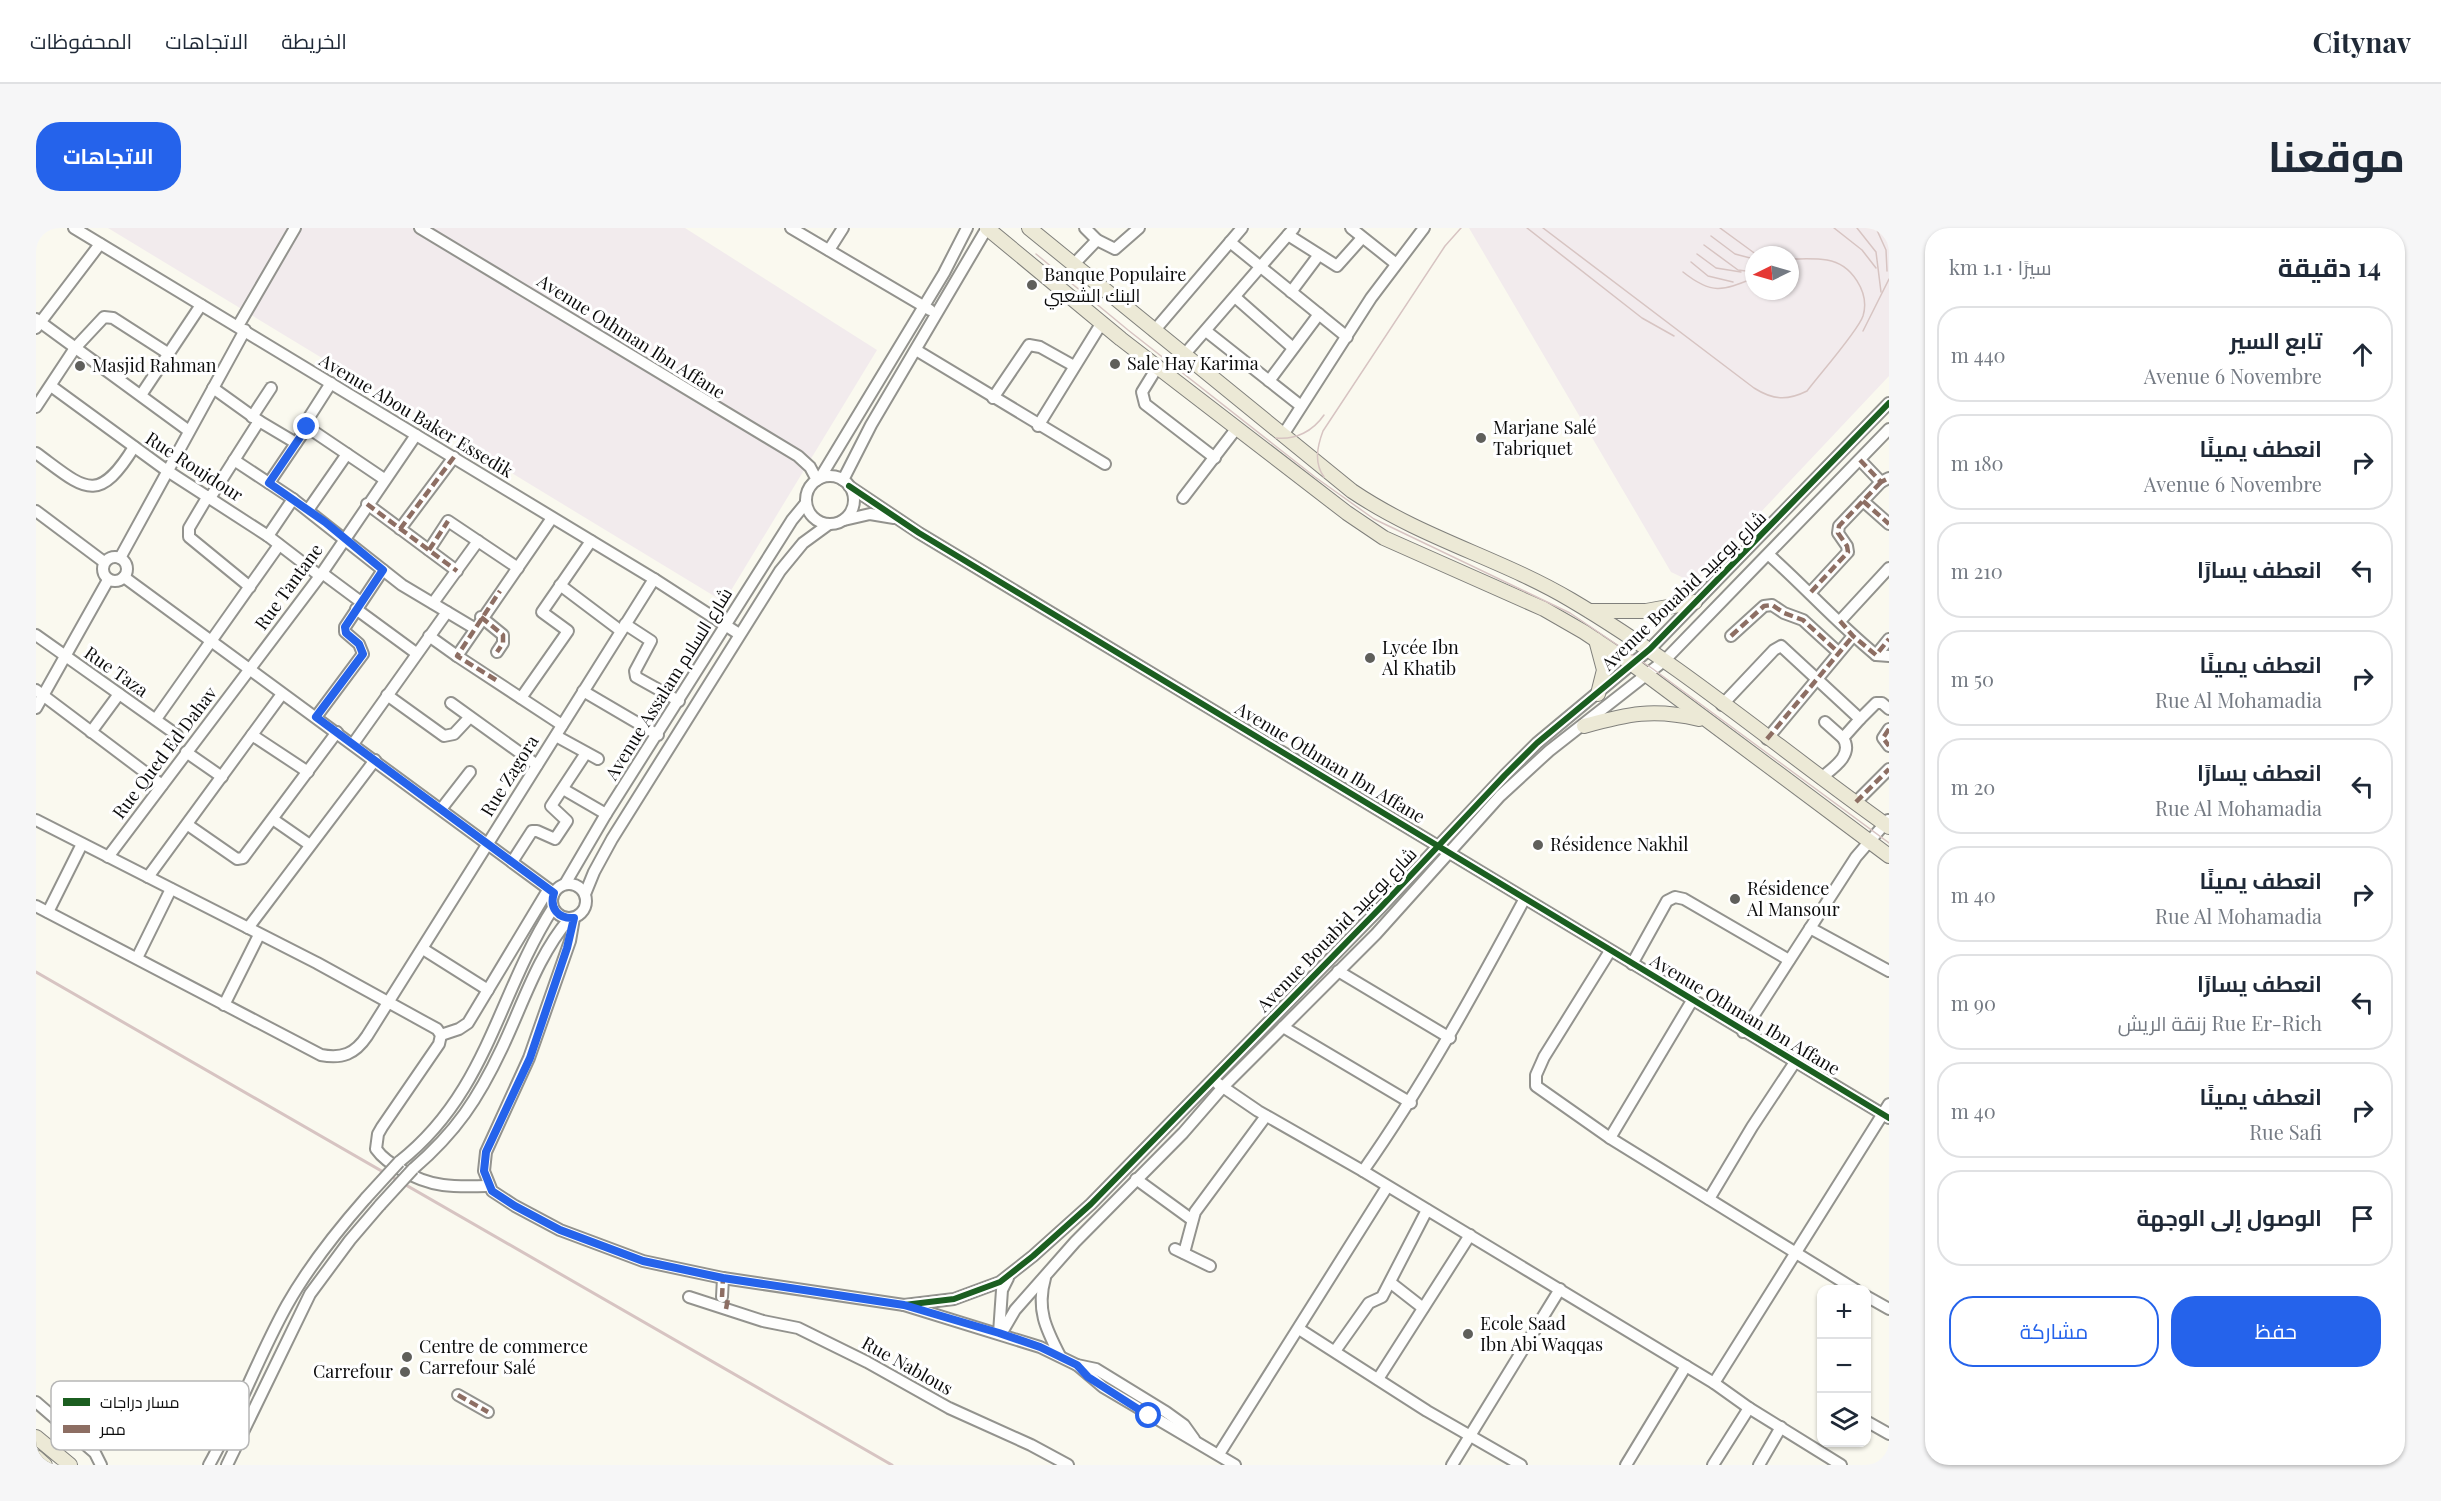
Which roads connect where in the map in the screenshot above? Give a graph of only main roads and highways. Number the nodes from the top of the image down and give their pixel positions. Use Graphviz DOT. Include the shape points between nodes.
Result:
graph roads {
  1 [pos="987,228"];
  2 [pos="1029,228"];
  3 [pos="1695,602"];
  4 [pos="1587,610"];
  5 [pos="1596,640"];
  6 [pos="1598,694"];
  7 [pos="1706,720"];
  8 [pos="1584,726"];
  9 [pos="1887,823"];
  10 [pos="1889,856"];
  11 [pos="36,1437"];
  12 [pos="51,1449"];
  13 [pos="52,1450"];
  14 [pos="36,1457"];
  15 [pos="45,1465"];
  16 [pos="70,1465"];
  1 -- 5 [label="main road" via="1101,324 1347,513 1384,538 1557,615"];
  2 -- 4 [label="main road" via="1328,473 1382,511 1558,592"];
  3 -- 4 [label="main road" via="1646,611"];
  4 -- 9 [label="main road" via="1650,649 1767,739"];
  5 -- 6 [label="main road" via="1604,670"];
  5 -- 7 [label="main road"];
  7 -- 8 [label="main road" via="1656,712"];
  7 -- 10 [label="main road"];
  11 -- 12 [label="main road"];
  13 -- 16 [label="main road"];
  14 -- 15 [label="main road"];
}
